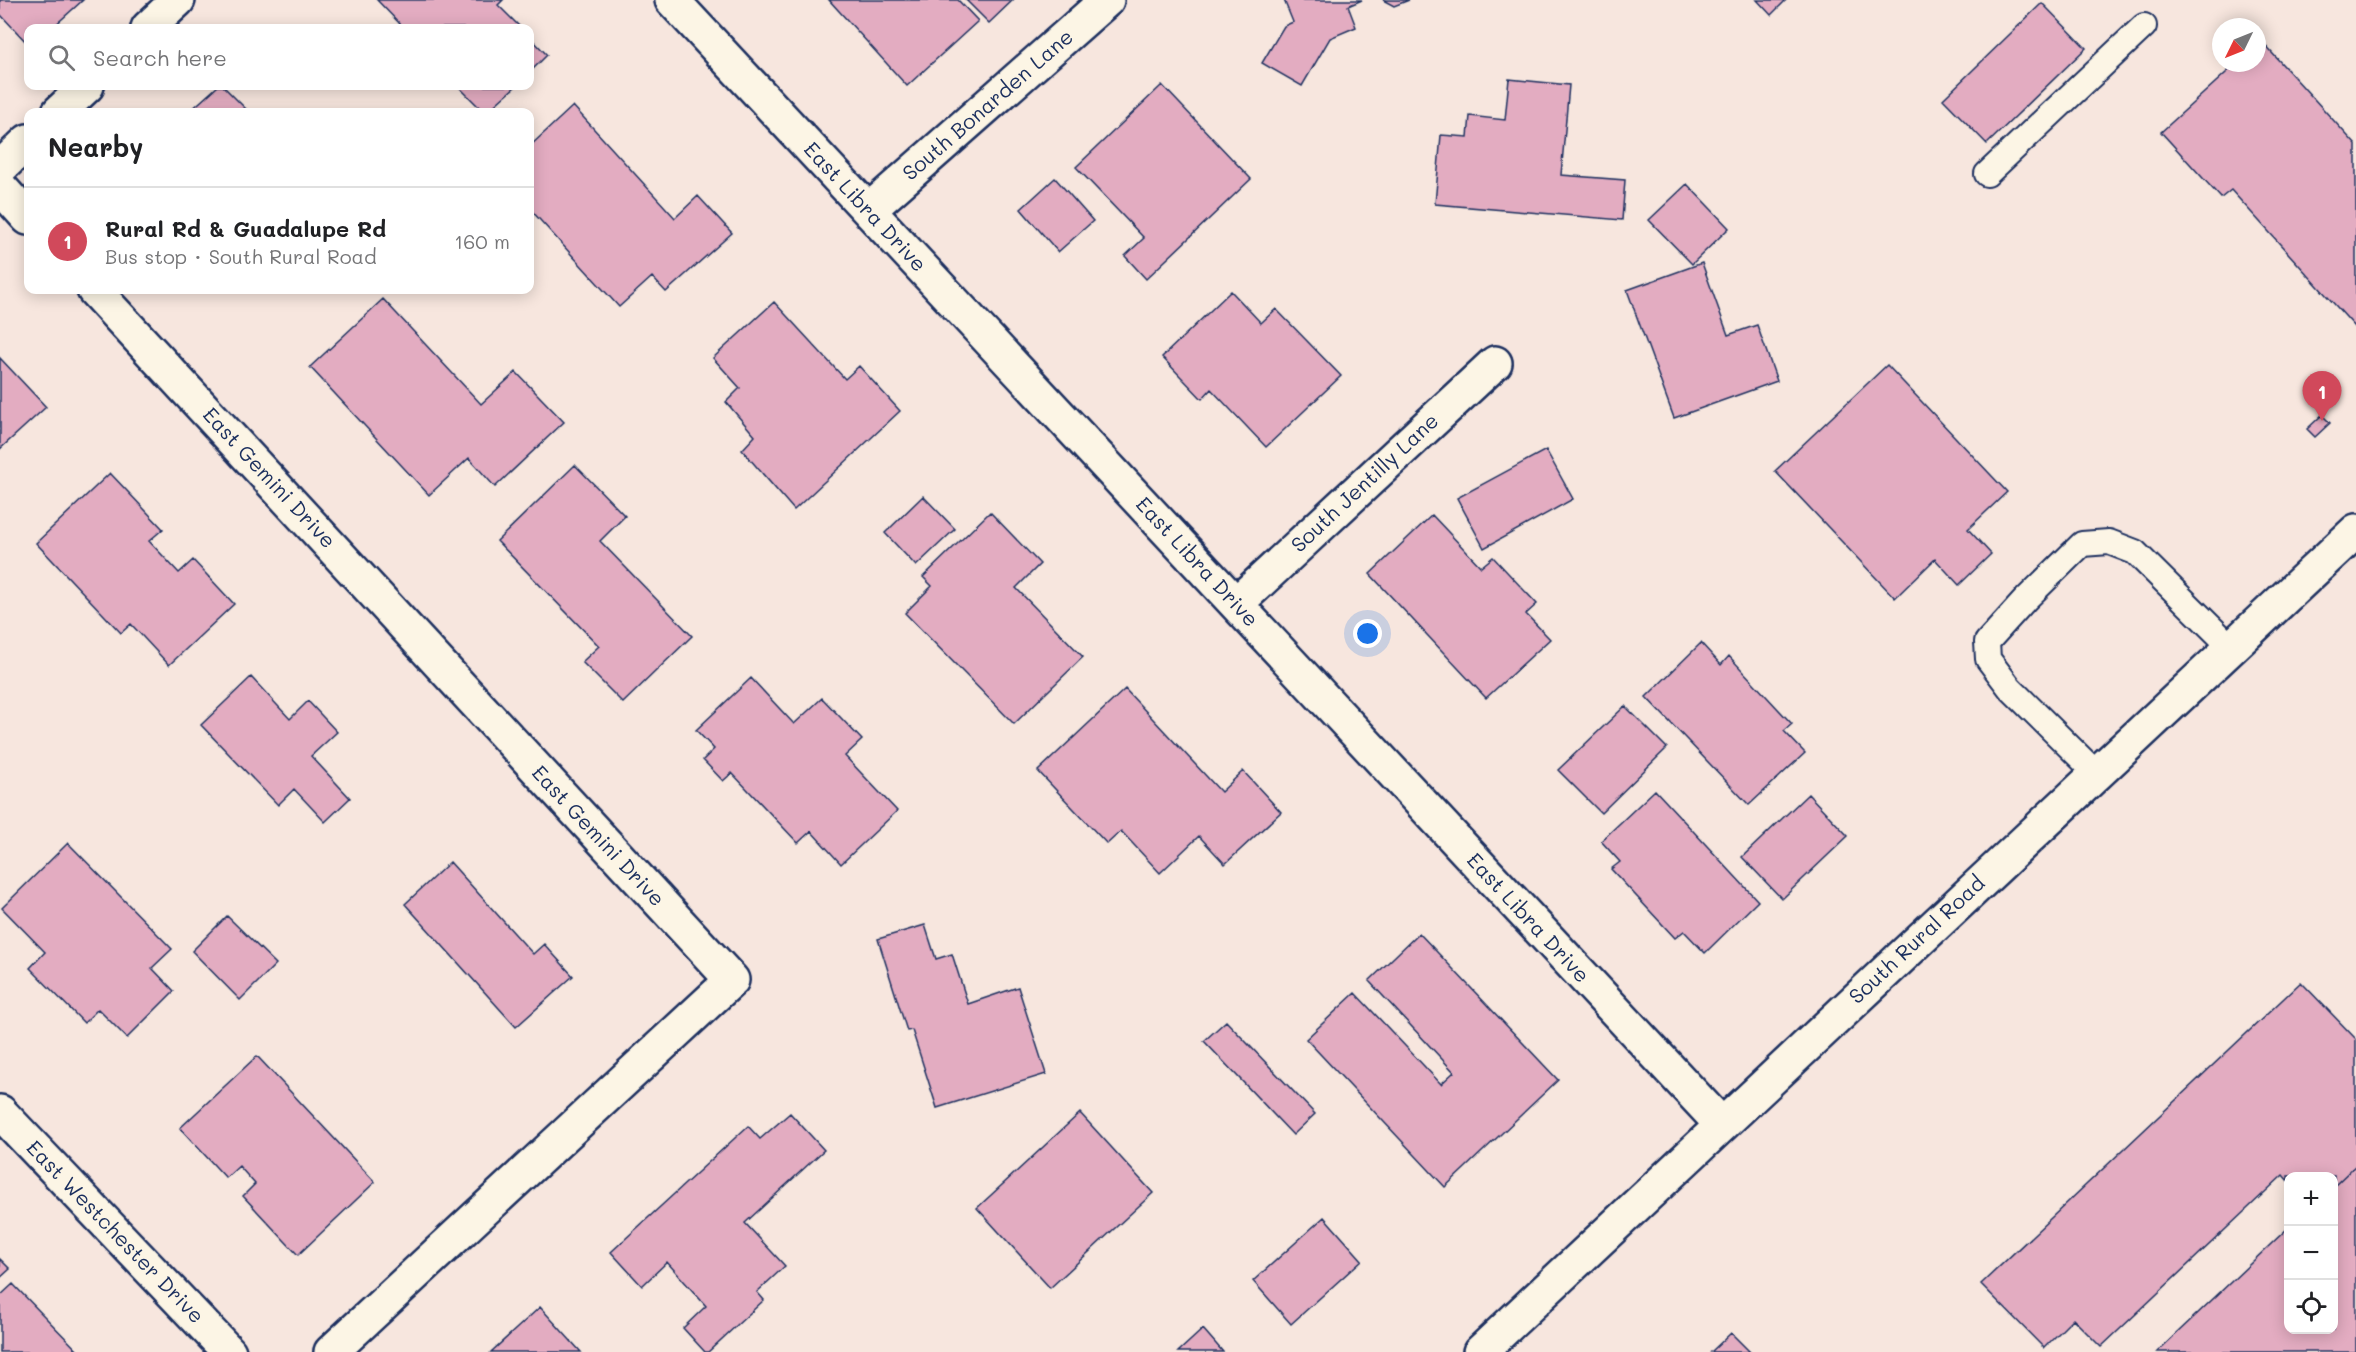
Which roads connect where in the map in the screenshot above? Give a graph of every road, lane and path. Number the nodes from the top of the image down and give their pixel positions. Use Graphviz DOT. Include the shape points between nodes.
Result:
graph roads {
  1 [pos="178,0"];
  2 [pos="672,0"];
  3 [pos="1107,0"];
  4 [pos="152,24"];
  5 [pos="2144,26"];
  6 [pos="83,90"];
  7 [pos="63,108"];
  8 [pos="24,145"];
  9 [pos="0,168"];
  10 [pos="1988,174"];
  11 [pos="0,187"];
  12 [pos="869,210"];
  13 [pos="24,214"];
  14 [pos="98,294"];
  15 [pos="1495,363"];
  16 [pos="2356,531"];
  17 [pos="1236,604"];
  18 [pos="2232,647"];
  19 [pos="2096,773"];
  20 [pos="0,1112"];
  21 [pos="1721,1124"];
  22 [pos="230,1352"];
  23 [pos="331,1352"];
  24 [pos="1480,1352"];
  1 -- 4 [label="street"];
  2 -- 12 [label="street, East Libra Drive"];
  3 -- 12 [label="street, South Bonarden Lane"];
  5 -- 10 [label="lane"];
  6 -- 7 [label="street"];
  8 -- 9 [label="street"];
  11 -- 13 [label="street"];
  12 -- 17 [label="street, East Libra Drive"];
  14 -- 23 [label="street, East Gemini Drive" via="732,980"];
  15 -- 17 [label="street, South Jentilly Lane"];
  16 -- 18 [label="street, South Rural Road"];
  17 -- 21 [label="street, East Libra Drive"];
  18 -- 19 [label="street, South Rural Road"];
  18 -- 19 [label="lane" via="2135,552 2109,542 2082,544 1987,642 1988,659 2010,688"];
  19 -- 21 [label="street, South Rural Road"];
  20 -- 22 [label="street, East Westchester Drive"];
  21 -- 24 [label="street, South Rural Road"];
}
